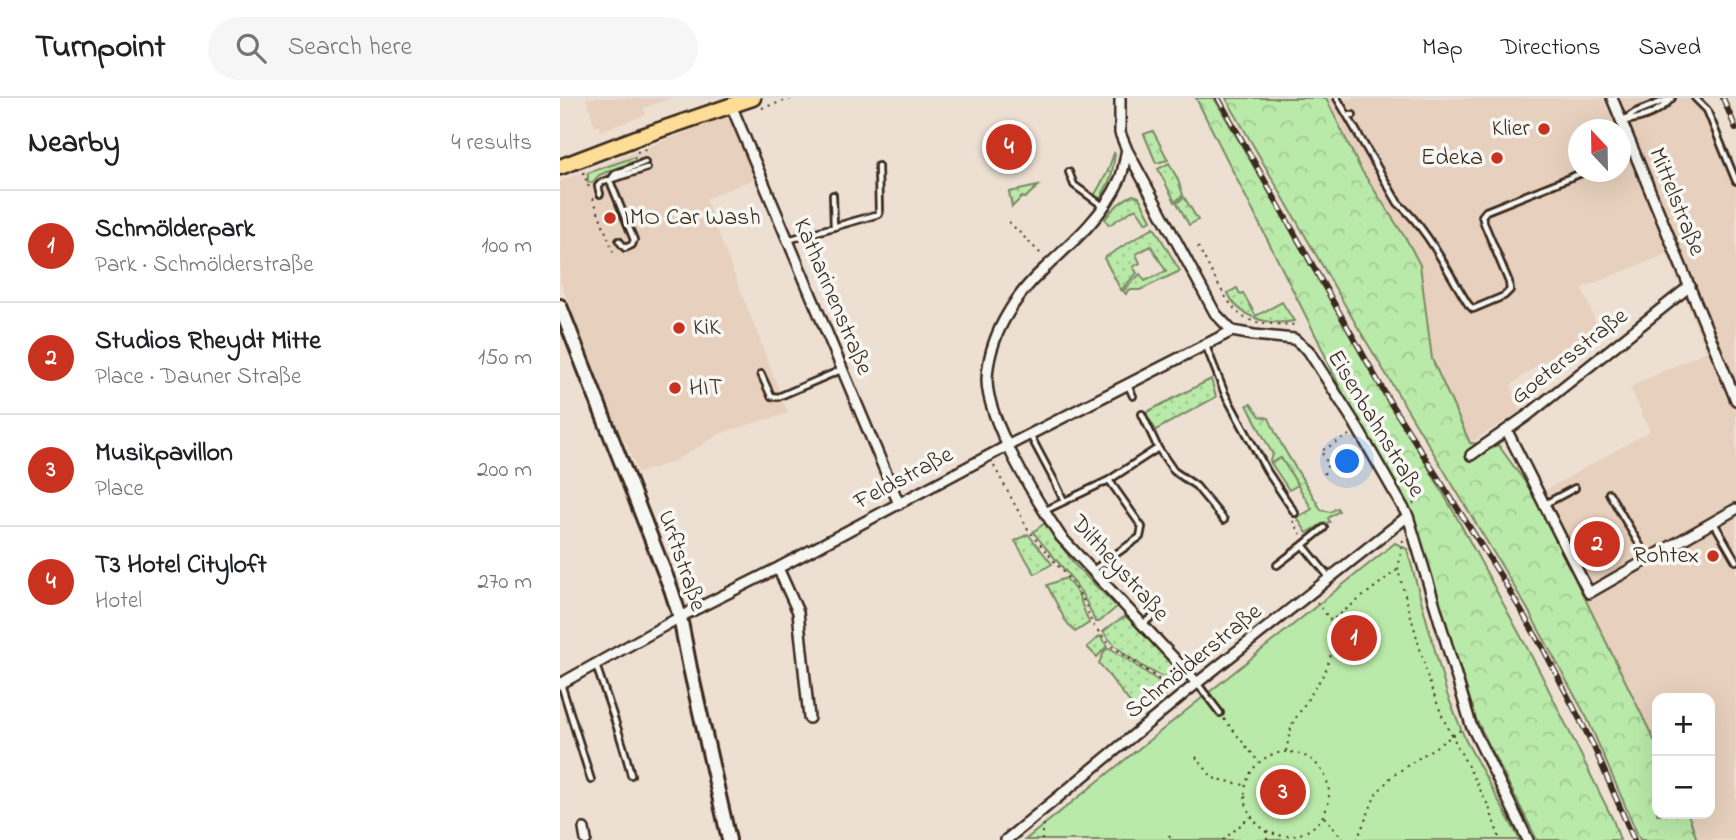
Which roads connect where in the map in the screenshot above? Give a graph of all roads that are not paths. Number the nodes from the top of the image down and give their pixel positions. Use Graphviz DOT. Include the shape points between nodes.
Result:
graph roads {
  1 [pos="753,98"];
  2 [pos="1119,98"];
  3 [pos="1337,98"];
  4 [pos="1612,98"];
  5 [pos="1671,98"];
  6 [pos="1695,98"];
  7 [pos="731,105"];
  8 [pos="1621,119"];
  9 [pos="1631,120"];
  10 [pos="1631,143"];
  11 [pos="1126,150"];
  12 [pos="1634,150"];
  13 [pos="1631,151"];
  14 [pos="646,165"];
  15 [pos="878,166"];
  16 [pos="560,167"];
  17 [pos="1069,172"];
  18 [pos="1568,178"];
  19 [pos="610,180"];
  20 [pos="1736,181"];
  21 [pos="600,194"];
  22 [pos="833,195"];
  23 [pos="1103,206"];
  24 [pos="834,228"];
  25 [pos="619,241"];
  26 [pos="788,241"];
  27 [pos="1690,286"];
  28 [pos="560,306"];
  29 [pos="1232,331"];
  30 [pos="1206,346"];
  31 [pos="842,370"];
  32 [pos="761,374"];
  33 [pos="1127,385"];
  34 [pos="1133,396"];
  35 [pos="1736,400"];
  36 [pos="1142,414"];
  37 [pos="1507,431"];
  38 [pos="1030,434"];
  39 [pos="1009,445"];
  40 [pos="1158,448"];
  41 [pos="1471,455"];
  42 [pos="1109,480"];
  43 [pos="1574,488"];
  44 [pos="1609,494"];
  45 [pos="1064,501"];
  46 [pos="899,504"];
  47 [pos="1545,505"];
  48 [pos="1736,509"];
  49 [pos="1044,511"];
  50 [pos="1295,513"];
  51 [pos="1408,516"];
  52 [pos="1224,520"];
  53 [pos="1713,523"];
  54 [pos="1324,528"];
  55 [pos="1304,542"];
  56 [pos="1648,559"];
  57 [pos="1736,561"];
  58 [pos="1277,565"];
  59 [pos="778,568"];
  60 [pos="1093,571"];
  61 [pos="1330,577"];
  62 [pos="1154,615"];
  63 [pos="680,617"];
  64 [pos="1143,624"];
  65 [pos="596,664"];
  66 [pos="1197,683"];
  67 [pos="561,684"];
  68 [pos="1220,713"];
  69 [pos="809,719"];
  70 [pos="631,775"];
  71 [pos="591,780"];
  72 [pos="584,829"];
  73 [pos="586,840"];
  74 [pos="729,840"];
  75 [pos="1006,840"];
  76 [pos="1528,840"];
  1 -- 7 [label="main road"];
  2 -- 11 [label="street" via="1120,133"];
  3 -- 18 [label="lane" via="1398,203 1473,309 1510,289 1482,216"];
  4 -- 8 [label="street, Mittelstraße"];
  5 -- 9 [label="lane" via="1663,108"];
  6 -- 20 [label="lane" via="1707,110"];
  7 -- 16 [label="main road"];
  7 -- 26 [label="street, Katharinenstraße"];
  10 -- 12 [label="street, Mittelstraße"];
  11 -- 23 [label="street, Diltheystraße" via="1120,179"];
  11 -- 29 [label="street" via="1215,313"];
  12 -- 13 [label="lane"];
  12 -- 27 [label="street, Mittelstraße"];
  14 -- 19 [label="lane" via="615,174"];
  15 -- 24 [label="lane" via="879,214"];
  17 -- 23 [label="lane" via="1074,185"];
  19 -- 21 [label="lane" via="598,186"];
  19 -- 25 [label="lane" via="634,240 625,248"];
  22 -- 24 [label="lane"];
  23 -- 39 [label="street, Diltheystraße" via="1075,241 1015,299 990,356 987,381 994,414"];
  24 -- 26 [label="lane"];
  26 -- 31 [label="street, Katharinenstraße"];
  27 -- 35 [label="street, Mittelstraße"];
  27 -- 37 [label="street, Goetersstraße"];
  28 -- 63 [label="street, Urftstraße"];
  29 -- 30 [label="street, Feldstraße"];
  29 -- 51 [label="street, Eisenbahnstraße" via="1294,339 1308,350"];
  30 -- 33 [label="street, Feldstraße"];
  30 -- 50 [label="lane" via="1225,394"];
  31 -- 32 [label="lane" via="778,397 771,396"];
  31 -- 46 [label="street, Katharinenstraße"];
  33 -- 34 [label="lane"];
  33 -- 38 [label="street, Feldstraße"];
  36 -- 40 [label="lane"];
  37 -- 41 [label="street, Goetersstraße"];
  37 -- 47 [label="street"];
  38 -- 39 [label="street, Feldstraße"];
  38 -- 45 [label="lane"];
  39 -- 46 [label="street, Feldstraße"];
  39 -- 49 [label="street, Diltheystraße"];
  40 -- 42 [label="lane"];
  40 -- 52 [label="lane" via="1174,471 1196,486"];
  42 -- 45 [label="lane"];
  42 -- 60 [label="lane" via="1142,527 1140,537"];
  43 -- 47 [label="lane"];
  44 -- 56 [label="lane"];
  45 -- 49 [label="lane"];
  46 -- 59 [label="street, Feldstraße"];
  47 -- 56 [label="street" via="1590,593"];
  48 -- 53 [label="street"];
  49 -- 60 [label="street, Diltheystraße" via="1060,537"];
  51 -- 61 [label="street, Schmölderstraße"];
  51 -- 76 [label="street, Eisenbahnstraße" via="1471,725"];
  53 -- 56 [label="street"];
  53 -- 57 [label="lane"];
  54 -- 55 [label="lane"];
  55 -- 58 [label="lane"];
  55 -- 61 [label="lane"];
  59 -- 63 [label="street, Feldstraße"];
  59 -- 69 [label="street" via="798,612"];
  60 -- 64 [label="street, Diltheystraße"];
  61 -- 66 [label="street, Schmölderstraße" via="1225,656"];
  62 -- 64 [label="lane"];
  63 -- 65 [label="street, Feldstraße"];
  63 -- 74 [label="street, Urftstraße"];
  64 -- 66 [label="street, Diltheystraße"];
  65 -- 67 [label="street, Feldstraße"];
  65 -- 70 [label="lane"];
  66 -- 68 [label="lane"];
  66 -- 75 [label="street, Schmölderstraße"];
  67 -- 71 [label="lane, Feldstraße"];
  72 -- 73 [label="street"];
}
